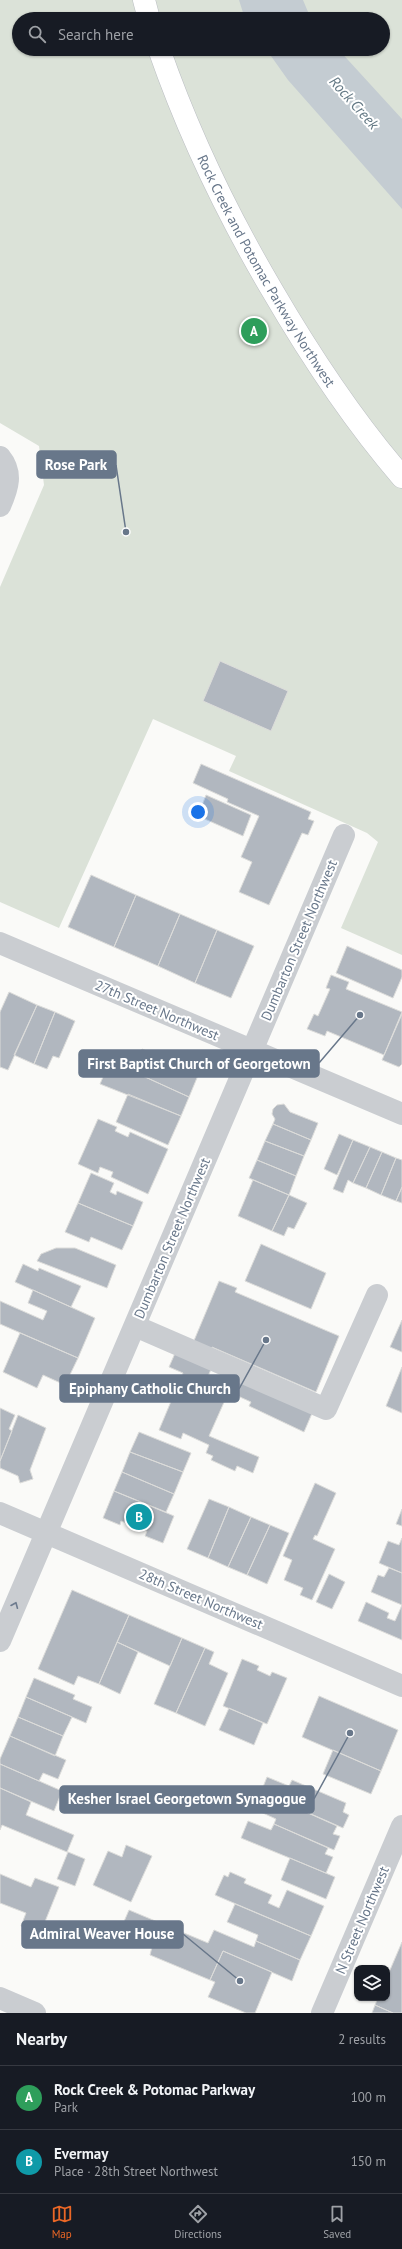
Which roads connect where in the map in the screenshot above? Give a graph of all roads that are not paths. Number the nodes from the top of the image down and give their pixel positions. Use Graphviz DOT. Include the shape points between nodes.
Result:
graph roads {
  1 [pos="144,0"];
  2 [pos="147,12"];
  3 [pos="162,56"];
  4 [pos="0,457"];
  5 [pos="402,476"];
  6 [pos="0,506"];
  7 [pos="344,835"];
  8 [pos="0,943"];
  9 [pos="252,1051"];
  10 [pos="402,1114"];
  11 [pos="377,1295"];
  12 [pos="135,1326"];
  13 [pos="0,1513"];
  14 [pos="46,1533"];
  15 [pos="0,1641"];
  16 [pos="402,1686"];
  17 [pos="402,1826"];
  18 [pos="0,1998"];
  19 [pos="35,2013"];
  20 [pos="322,2013"];
  1 -- 2 [label="main road"];
  3 -- 5 [label="main road, Rock Creek and Potomac Parkway Northwest" via="214,186 302,343 375,445"];
  4 -- 6 [label="street" via="9,475 8,486"];
  7 -- 9 [label="street, Dumbarton Street Northwest"];
  8 -- 9 [label="street, 27th Street Northwest"];
  9 -- 10 [label="street, 27th Street Northwest"];
  9 -- 12 [label="street, Dumbarton Street Northwest"];
  11 -- 12 [label="street" via="326,1409"];
  12 -- 14 [label="street, Dumbarton Street Northwest"];
  13 -- 14 [label="street, 28th Street Northwest"];
  15 -- 14 [label="street, Dumbarton Street Northwest, one-way"];
  14 -- 16 [label="street, 28th Street Northwest"];
  17 -- 20 [label="street, N Street Northwest"];
  18 -- 19 [label="street"];
}
